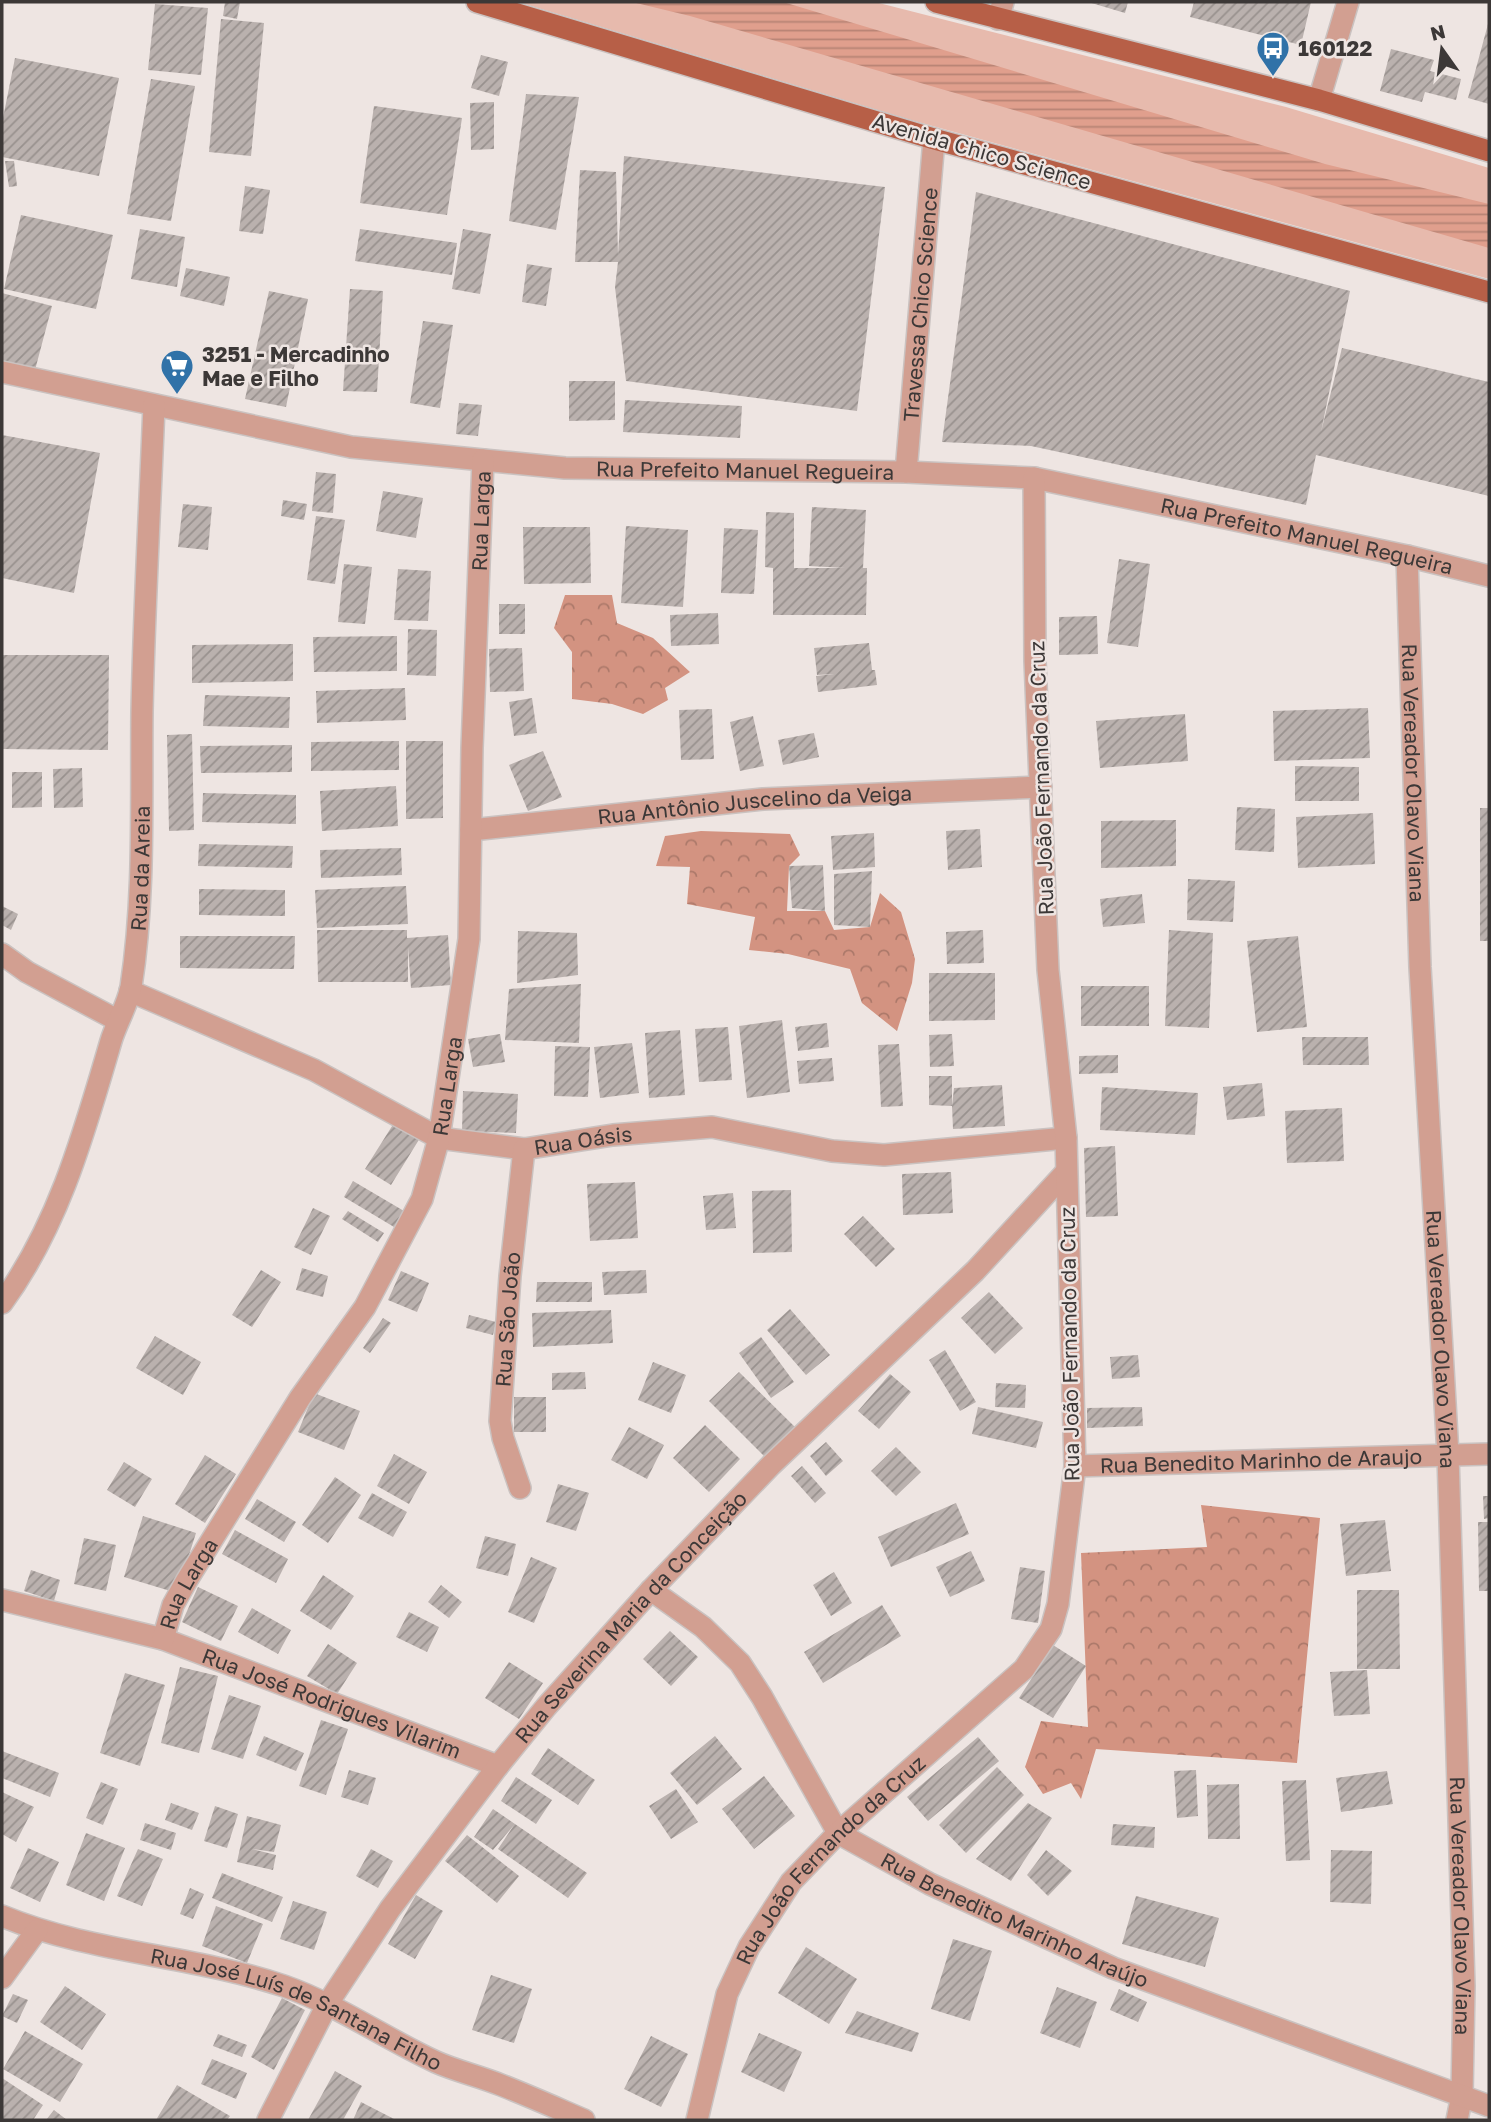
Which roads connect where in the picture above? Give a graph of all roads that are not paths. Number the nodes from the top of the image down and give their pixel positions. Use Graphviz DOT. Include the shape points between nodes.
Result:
graph roads {
  1 [pos="477,2"];
  2 [pos="936,2"];
  3 [pos="1348,2"];
  4 [pos="1000,10"];
  5 [pos="1319,100"];
  6 [pos="934,139"];
  7 [pos="1489,151"];
  8 [pos="1489,292"];
  9 [pos="2,372"];
  10 [pos="154,405"];
  11 [pos="483,460"];
  12 [pos="906,471"];
  13 [pos="1034,478"];
  14 [pos="1407,556"];
  15 [pos="1489,576"];
  16 [pos="1041,787"];
  17 [pos="471,830"];
  18 [pos="2,954"];
  19 [pos="130,991"];
  20 [pos="117,1020"];
  21 [pos="439,1138"];
  22 [pos="1066,1138"];
  23 [pos="524,1149"];
  24 [pos="1066,1172"];
  25 [pos="2,1303"];
  26 [pos="1489,1454"];
  27 [pos="1448,1455"];
  28 [pos="1074,1466"];
  29 [pos="520,1488"];
  30 [pos="650,1590"];
  31 [pos="2,1600"];
  32 [pos="163,1639"];
  33 [pos="498,1766"];
  34 [pos="838,1833"];
  35 [pos="2,1916"];
  36 [pos="37,1930"];
  37 [pos="2,1978"];
  38 [pos="328,2003"];
  39 [pos="1462,2095"];
  40 [pos="1489,2106"];
  41 [pos="268,2120"];
  42 [pos="583,2120"];
  43 [pos="698,2120"];
  44 [pos="1457,2120"];
  1 -- 6 [label="main road, Avenida Chico Science"];
  2 -- 4 [label="main road"];
  3 -- 5 [label="street"];
  4 -- 5 [label="main road"];
  5 -- 7 [label="main road"];
  6 -- 8 [label="main road, Avenida Chico Science"];
  6 -- 12 [label="street, Travessa Chico Science"];
  9 -- 10 [label="street, Rua Prefeito Manuel Regueira"];
  10 -- 11 [label="street, Rua Prefeito Manuel Regueira" via="351,447"];
  10 -- 19 [label="street, Rua da Areia" via="139,928"];
  11 -- 12 [label="street, Rua Prefeito Manuel Regueira" via="565,468"];
  11 -- 17 [label="street, Rua Larga"];
  12 -- 13 [label="street, Rua Prefeito Manuel Regueira"];
  13 -- 14 [label="street, Rua Prefeito Manuel Regueira"];
  13 -- 16 [label="street, Rua João Fernando da Cruz"];
  14 -- 15 [label="street, Rua Prefeito Manuel Regueira"];
  14 -- 27 [label="street, Rua Vereador Olavo Viana" via="1420,967"];
  16 -- 17 [label="street, Rua Antônio Juscelino da Veiga" via="764,799"];
  16 -- 22 [label="street, Rua João Fernando da Cruz" via="1048,970"];
  17 -- 21 [label="street, Rua Larga" via="469,939"];
  18 -- 20 [label="street"];
  19 -- 20 [label="street, Rua da Areia"];
  19 -- 21 [label="street, Rua Oásis" via="314,1070"];
  20 -- 25 [label="street, Rua da Areia" via="79,1152 45,1232"];
  21 -- 23 [label="street, Rua Oásis"];
  21 -- 32 [label="street, Rua Larga" via="422,1199 365,1307 300,1398 187,1580 173,1605"];
  22 -- 23 [label="street, Rua Oásis" via="884,1155 832,1151 702,1127"];
  22 -- 24 [label="street, Rua João Fernando da Cruz"];
  23 -- 29 [label="street, Rua São João" via="500,1421"];
  24 -- 28 [label="street, Rua João Fernando da Cruz"];
  24 -- 30 [label="street, Rua Severina Maria da Conceição" via="975,1271 771,1465"];
  26 -- 27 [label="street, Rua Benedito Marinho de Araujo"];
  27 -- 28 [label="street, Rua Benedito Marinho de Araujo"];
  27 -- 39 [label="street, Rua Vereador Olavo Viana" via="1464,1986"];
  28 -- 34 [label="street, Rua João Fernando da Cruz" via="1058,1604 1041,1645 1024,1669"];
  30 -- 33 [label="street, Rua Severina Maria da Conceição"];
  30 -- 34 [label="street" via="703,1627 740,1663"];
  31 -- 32 [label="street, Rua José Rodrigues Vilarim"];
  32 -- 33 [label="street, Rua José Rodrigues Vilarim"];
  33 -- 38 [label="street, Rua Severina Maria da Conceição" via="390,1909"];
  34 -- 39 [label="street, Rua Benedito Marinho Araújo" via="930,1885 1113,1968"];
  34 -- 43 [label="street, Rua João Fernando da Cruz" via="791,1882 749,1947 727,1994"];
  35 -- 36 [label="street, Rua José Luís de Santana Filho"];
  36 -- 37 [label="street"];
  36 -- 38 [label="street, Rua José Luís de Santana Filho" via="245,1974"];
  38 -- 41 [label="street, Rua Severina Maria da Conceição"];
  38 -- 42 [label="street, Rua José Luís de Santana Filho" via="439,2063"];
  39 -- 40 [label="street, Rua Benedito Marinho Araújo"];
  39 -- 44 [label="street, Rua Vereador Olavo Viana"];
}
